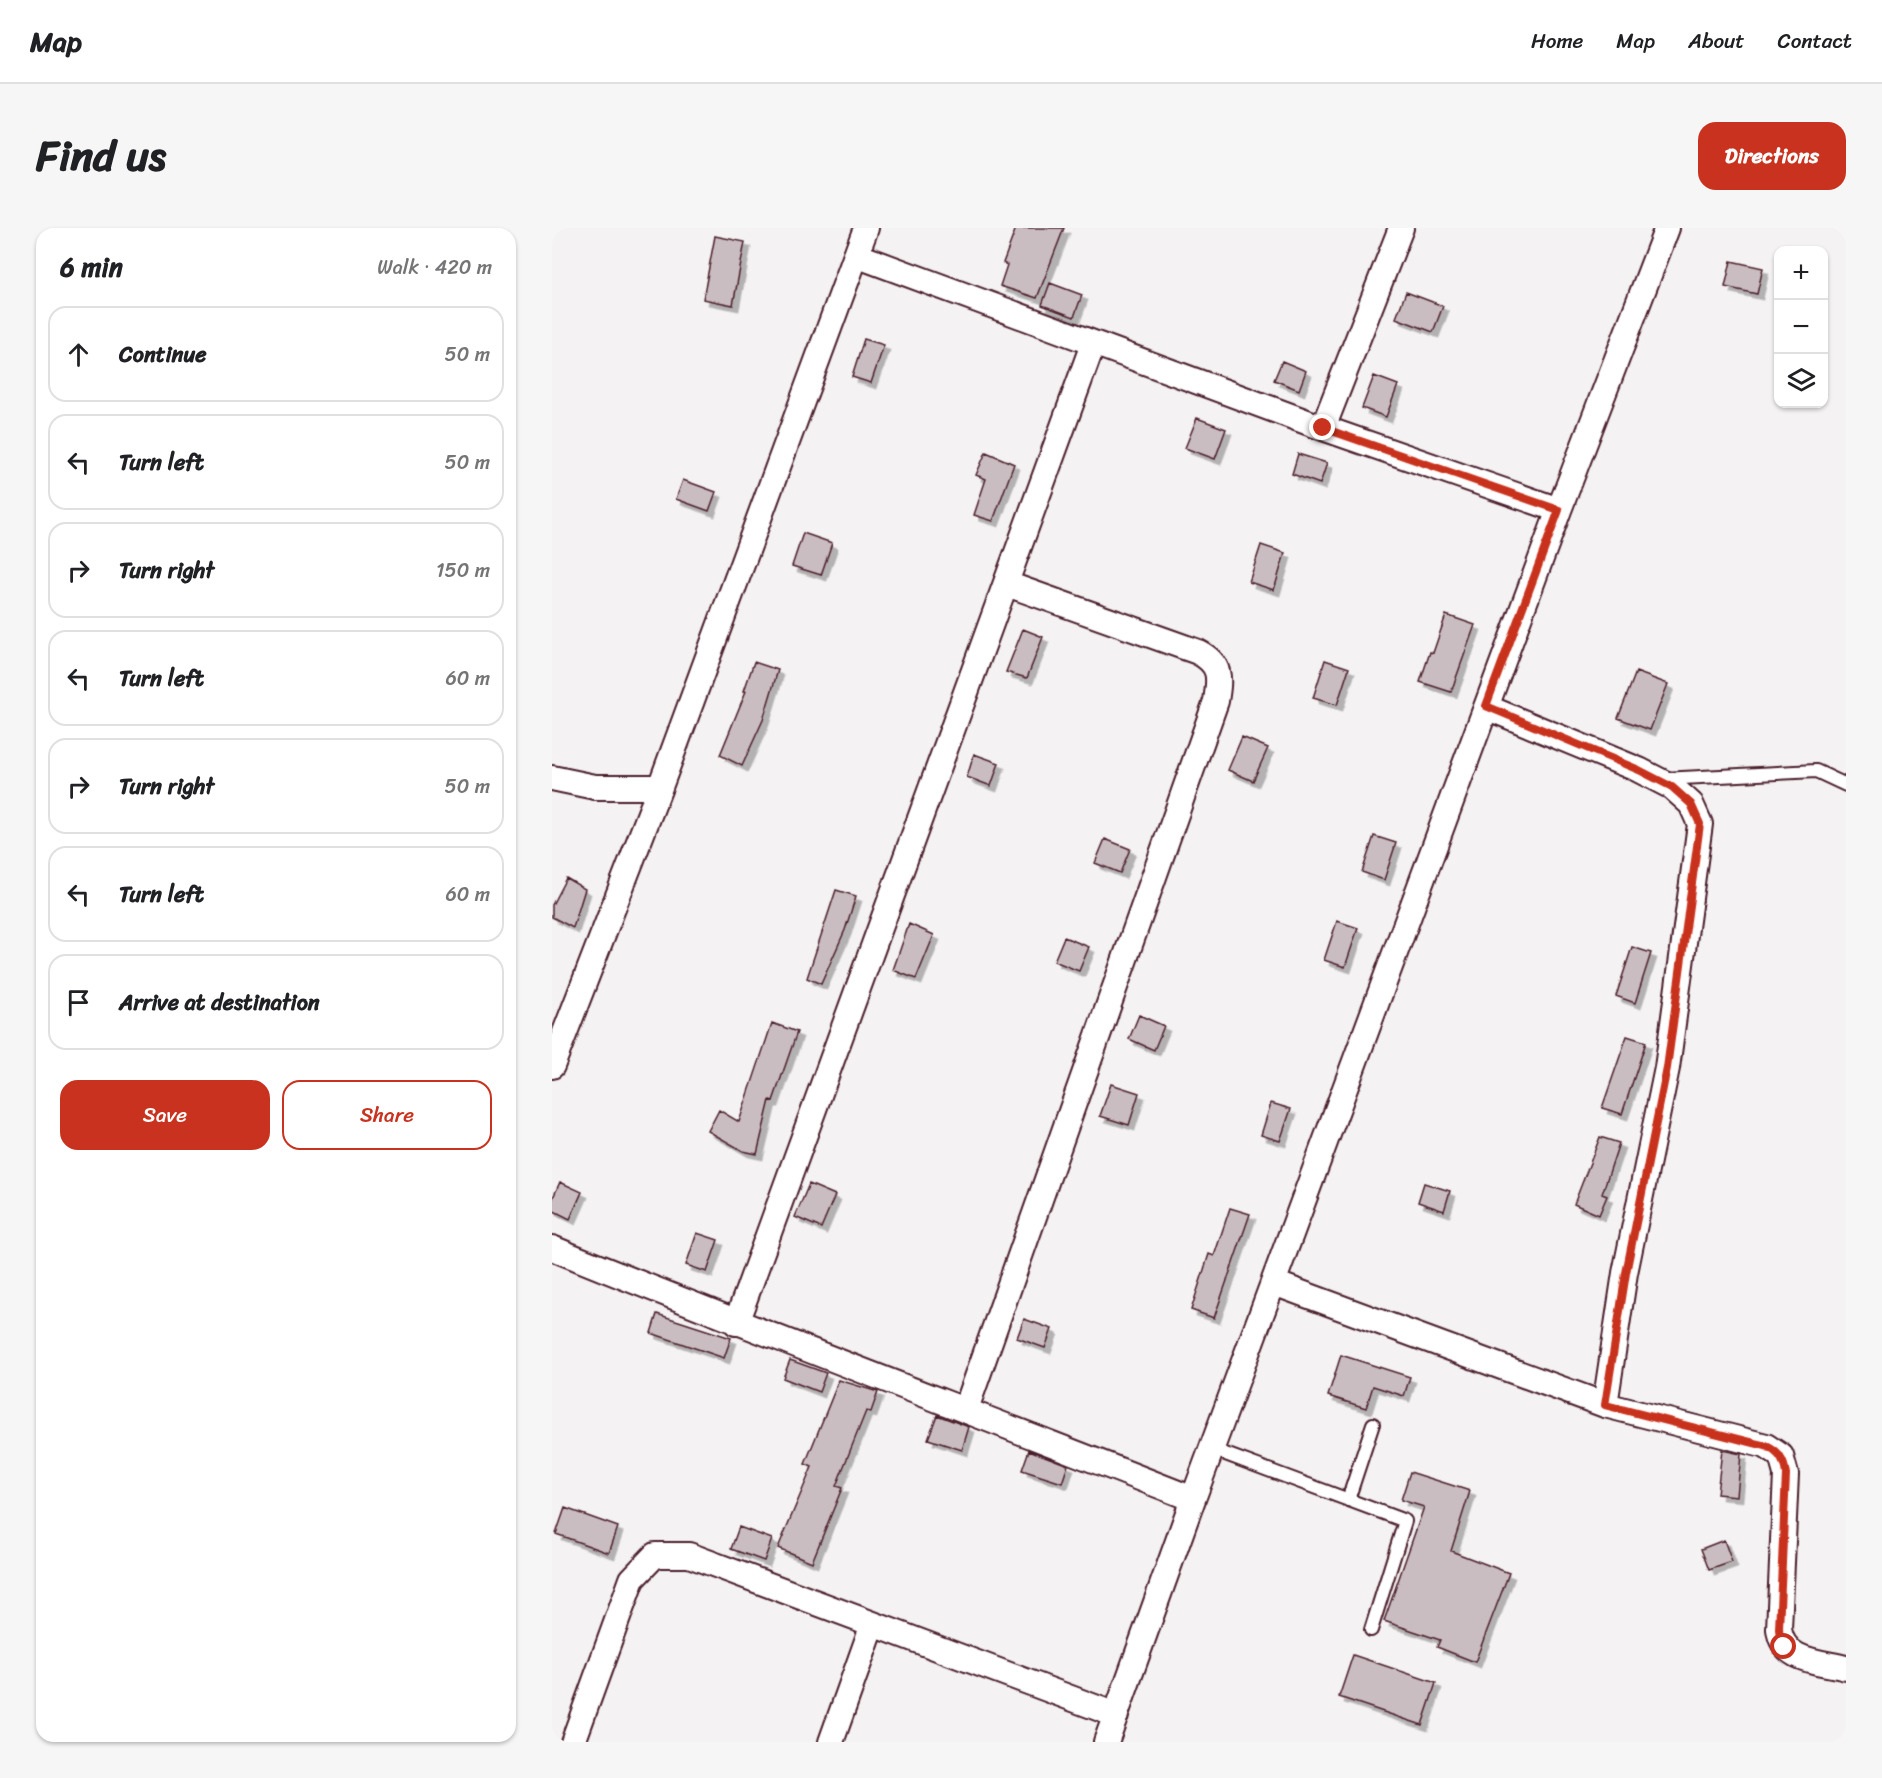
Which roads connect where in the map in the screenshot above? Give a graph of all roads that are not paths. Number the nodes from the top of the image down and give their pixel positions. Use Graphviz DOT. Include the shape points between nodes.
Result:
graph roads {
  1 [pos="866,228"];
  2 [pos="1401,228"];
  3 [pos="1667,228"];
  4 [pos="856,255"];
  5 [pos="1093,344"];
  6 [pos="1323,428"];
  7 [pos="1559,510"];
  8 [pos="1007,584"];
  9 [pos="1486,706"];
  10 [pos="552,778"];
  11 [pos="1656,779"];
  12 [pos="1846,785"];
  13 [pos="660,787"];
  14 [pos="552,1066"];
  15 [pos="552,1248"];
  16 [pos="1274,1283"];
  17 [pos="736,1323"];
  18 [pos="1605,1405"];
  19 [pos="966,1409"];
  20 [pos="1373,1424"];
  21 [pos="1212,1449"];
  22 [pos="1193,1499"];
  23 [pos="1348,1500"];
  24 [pos="873,1624"];
  25 [pos="1371,1630"];
  26 [pos="1846,1668"];
  27 [pos="1116,1715"];
  28 [pos="573,1742"];
  29 [pos="831,1742"];
  30 [pos="1106,1742"];
  1 -- 4 [label="street"];
  2 -- 6 [label="street"];
  3 -- 7 [label="street"];
  4 -- 5 [label="street"];
  4 -- 13 [label="street"];
  5 -- 6 [label="street"];
  5 -- 8 [label="street"];
  6 -- 7 [label="street"];
  7 -- 9 [label="street"];
  8 -- 17 [label="street"];
  8 -- 19 [label="street" via="1211,658 1219,683"];
  9 -- 11 [label="street"];
  9 -- 16 [label="street"];
  10 -- 13 [label="street" via="595,787"];
  11 -- 12 [label="lane" via="1816,771"];
  11 -- 18 [label="street" via="1691,804 1700,824 1667,1068 1626,1273"];
  13 -- 14 [label="street"];
  15 -- 17 [label="street"];
  16 -- 18 [label="street"];
  16 -- 21 [label="street"];
  17 -- 19 [label="street"];
  18 -- 26 [label="street" via="1766,1446 1781,1456 1786,1474 1780,1639 1791,1653"];
  19 -- 22 [label="street"];
  20 -- 23 [label="lane"];
  21 -- 22 [label="street"];
  21 -- 23 [label="lane"];
  22 -- 27 [label="street"];
  23 -- 25 [label="lane" via="1405,1521"];
  24 -- 27 [label="street"];
  24 -- 28 [label="street" via="689,1555 655,1555 632,1579"];
  24 -- 29 [label="street"];
  27 -- 30 [label="street"];
}
